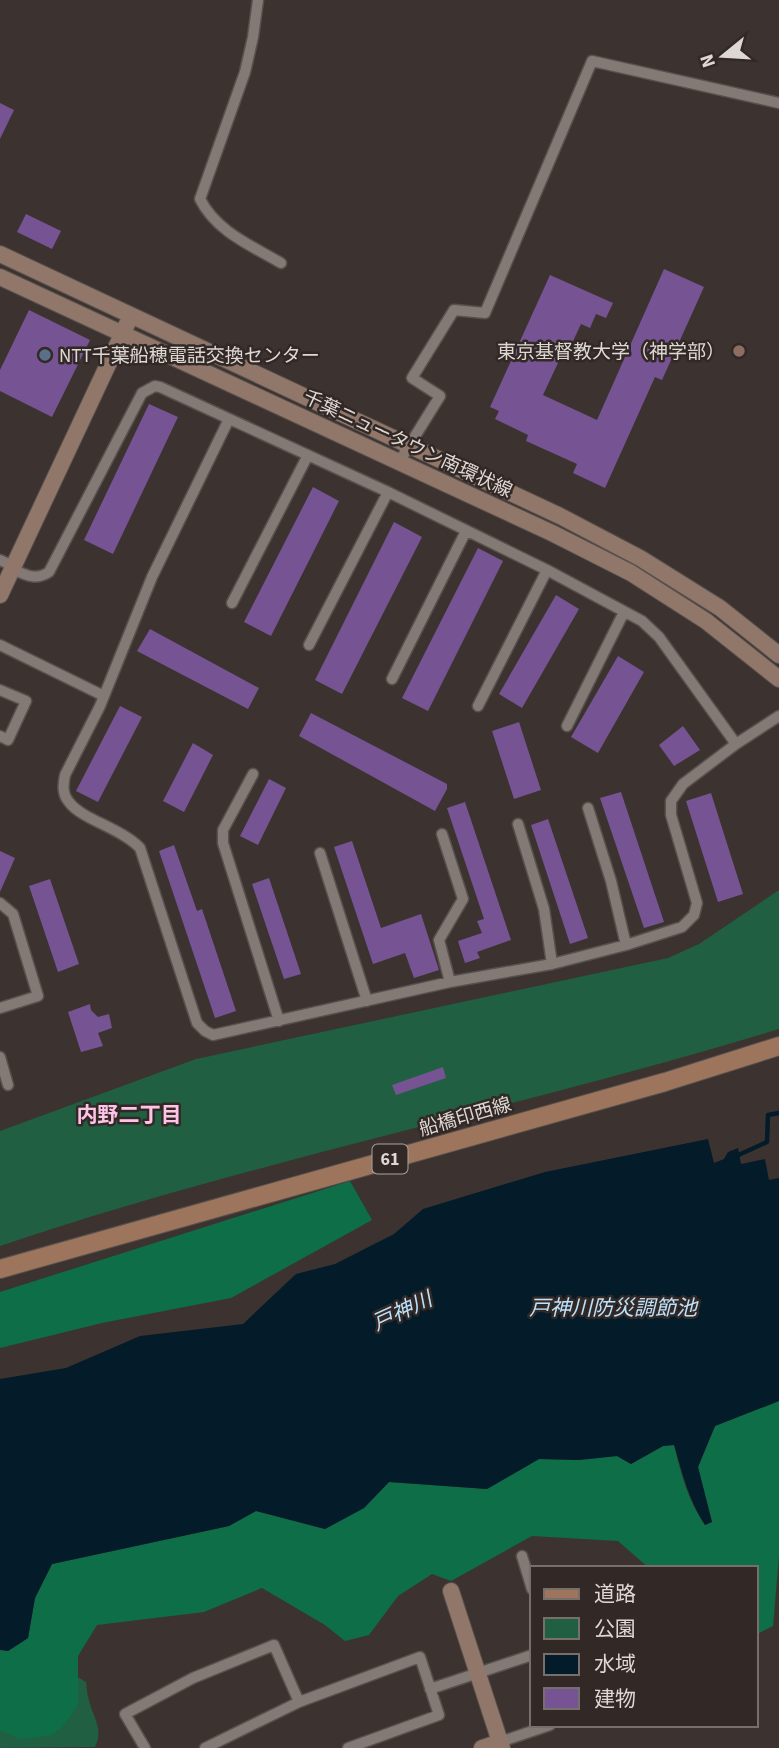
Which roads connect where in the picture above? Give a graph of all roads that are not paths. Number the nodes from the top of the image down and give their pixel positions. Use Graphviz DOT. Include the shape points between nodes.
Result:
graph roads {
  1 [pos="258,0"];
  2 [pos="779,103"];
  3 [pos="0,254"];
  4 [pos="281,263"];
  5 [pos="0,277"];
  6 [pos="131,315"];
  7 [pos="122,334"];
  8 [pos="229,419"];
  9 [pos="409,446"];
  10 [pos="308,455"];
  11 [pos="399,462"];
  12 [pos="388,492"];
  13 [pos="466,531"];
  14 [pos="9,565"];
  15 [pos="547,570"];
  16 [pos="0,595"];
  17 [pos="232,603"];
  18 [pos="624,612"];
  19 [pos="0,645"];
  20 [pos="309,645"];
  21 [pos="779,655"];
  22 [pos="392,679"];
  23 [pos="779,679"];
  24 [pos="0,690"];
  25 [pos="104,696"];
  26 [pos="478,706"];
  27 [pos="779,716"];
  28 [pos="567,726"];
  29 [pos="0,736"];
  30 [pos="736,744"];
  31 [pos="253,774"];
  32 [pos="588,808"];
  33 [pos="518,824"];
  34 [pos="442,834"];
  35 [pos="320,853"];
  36 [pos="0,903"];
  37 [pos="626,946"];
  38 [pos="552,964"];
  39 [pos="450,982"];
  40 [pos="367,1002"];
  41 [pos="0,1008"];
  42 [pos="279,1021"];
  43 [pos="779,1046"];
  44 [pos="0,1058"];
  45 [pos="8,1085"];
  46 [pos="0,1269"];
  47 [pos="522,1556"];
  48 [pos="530,1582"];
  49 [pos="451,1591"];
  50 [pos="530,1656"];
  51 [pos="478,1673"];
  52 [pos="430,1689"];
  53 [pos="299,1702"];
  54 [pos="545,1727"];
  55 [pos="501,1745"];
  56 [pos="145,1748"];
  57 [pos="205,1748"];
  58 [pos="348,1748"];
  59 [pos="482,1748"];
  1 -- 4 [label="street" via="245,72 200,199 223,229"];
  2 -- 9 [label="street" via="593,61 485,313 454,310 412,378 440,396"];
  3 -- 6 [label="main road, 千葉ニュータウン南環状線"];
  5 -- 7 [label="main road, 千葉ニュータウン南環状線"];
  6 -- 7 [label="main road"];
  6 -- 9 [label="main road, 千葉ニュータウン南環状線"];
  7 -- 11 [label="main road, 千葉ニュータウン南環状線"];
  7 -- 14 [label="main road"];
  8 -- 10 [label="street"];
  8 -- 14 [label="street" via="160,387 146,389 49,572 34,578"];
  8 -- 25 [label="street" via="152,577"];
  9 -- 11 [label="street"];
  9 -- 21 [label="main road, 千葉ニュータウン南環状線" via="639,558 720,608"];
  10 -- 12 [label="street"];
  10 -- 17 [label="street"];
  11 -- 23 [label="main road, 千葉ニュータウン南環状線" via="631,573 706,621"];
  12 -- 13 [label="street"];
  12 -- 20 [label="street"];
  13 -- 15 [label="street"];
  13 -- 22 [label="street"];
  14 -- 16 [label="main road"];
  15 -- 18 [label="street"];
  15 -- 26 [label="street"];
  18 -- 28 [label="street"];
  18 -- 30 [label="street" via="659,637"];
  19 -- 25 [label="street"];
  24 -- 29 [label="street" via="26,701 8,740"];
  25 -- 42 [label="street" via="65,775 64,795 74,808 126,835 140,848 197,1023 213,1034"];
  27 -- 30 [label="street"];
  30 -- 37 [label="street" via="683,784 671,801 671,815 696,897 694,915 682,928"];
  31 -- 42 [label="street" via="223,830 223,843"];
  32 -- 37 [label="street"];
  33 -- 38 [label="street" via="544,909"];
  34 -- 39 [label="street" via="463,899 439,940"];
  35 -- 40 [label="street"];
  36 -- 41 [label="street" via="13,914 38,996"];
  37 -- 38 [label="street"];
  38 -- 39 [label="street"];
  39 -- 40 [label="street"];
  40 -- 42 [label="street"];
  43 -- 46 [label="main road, 船橋印西線 / 61"];
  44 -- 45 [label="street"];
  47 -- 48 [label="street"];
  49 -- 51 [label="main road"];
  50 -- 51 [label="street"];
  51 -- 52 [label="street"];
  51 -- 55 [label="main road"];
  52 -- 53 [label="street" via="420,1657"];
  52 -- 58 [label="street" via="439,1715"];
  53 -- 56 [label="street" via="274,1646 193,1678 125,1714"];
  53 -- 57 [label="street"];
  54 -- 55 [label="street"];
  55 -- 59 [label="main road"];
}
